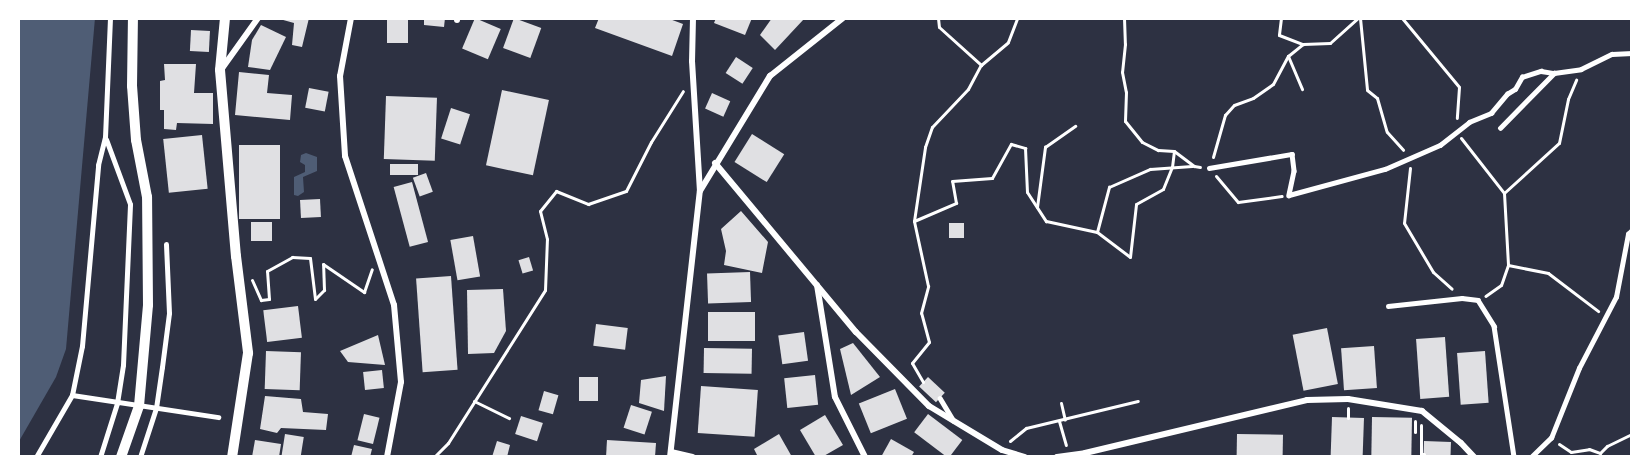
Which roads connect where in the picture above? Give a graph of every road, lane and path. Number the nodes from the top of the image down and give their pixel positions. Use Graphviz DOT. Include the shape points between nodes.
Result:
graph roads {
  1 [pos="110,18"];
  2 [pos="133,18"];
  3 [pos="225,18"];
  4 [pos="258,18"];
  5 [pos="351,18"];
  6 [pos="693,18"];
  7 [pos="843,18"];
  8 [pos="938,18"];
  9 [pos="1017,18"];
  10 [pos="1124,18"];
  11 [pos="1281,18"];
  12 [pos="1358,18"];
  13 [pos="1402,18"];
  14 [pos="1473,18"];
  15 [pos="1495,18"];
  16 [pos="1303,44"];
  17 [pos="1632,53"];
  18 [pos="1288,56"];
  19 [pos="981,65"];
  20 [pos="220,69"];
  21 [pos="1581,69"];
  22 [pos="1554,73"];
  23 [pos="693,75"];
  24 [pos="1302,89"];
  25 [pos="1075,126"];
  26 [pos="1500,128"];
  27 [pos="1456,133"];
  28 [pos="105,137"];
  29 [pos="1174,151"];
  30 [pos="715,163"];
  31 [pos="1194,166"];
  32 [pos="1172,167"];
  33 [pos="1209,168"];
  34 [pos="700,191"];
  35 [pos="1504,193"];
  36 [pos="1289,195"];
  37 [pos="1037,207"];
  38 [pos="914,221"];
  39 [pos="1632,230"];
  40 [pos="1097,232"];
  41 [pos="166,244"];
  42 [pos="377,254"];
  43 [pos="1508,265"];
  44 [pos="238,267"];
  45 [pos="817,284"];
  46 [pos="1478,300"];
  47 [pos="1388,306"];
  48 [pos="1605,316"];
  49 [pos="923,382"];
  50 [pos="72,395"];
  51 [pos="940,398"];
  52 [pos="474,401"];
  53 [pos="1138,401"];
  54 [pos="117,403"];
  55 [pos="1061,403"];
  56 [pos="139,406"];
  57 [pos="156,408"];
  58 [pos="218,417"];
  59 [pos="509,417"];
  60 [pos="1421,417"];
  61 [pos="1065,420"];
  62 [pos="1059,421"];
  63 [pos="954,422"];
  64 [pos="1632,434"];
  65 [pos="1551,438"];
  66 [pos="1065,443"];
  67 [pos="1002,450"];
  68 [pos="1424,454"];
  69 [pos="671,455"];
  70 [pos="36,457"];
  71 [pos="100,457"];
  72 [pos="122,457"];
  73 [pos="140,457"];
  74 [pos="232,457"];
  75 [pos="387,457"];
  76 [pos="434,457"];
  77 [pos="692,457"];
  78 [pos="865,457"];
  79 [pos="1025,457"];
  80 [pos="1057,457"];
  81 [pos="1474,457"];
  82 [pos="1514,457"];
  83 [pos="1532,457"];
  1 -- 28 [label="street"];
  2 -- 56 [label="street" via="135,140 147,197 148,305"];
  3 -- 20 [label="street"];
  4 -- 20 [label="street"];
  5 -- 42 [label="street" via="340,76 345,156"];
  6 -- 23 [label="street"];
  7 -- 30 [label="street" via="770,76"];
  8 -- 19 [label="path" via="939,27"];
  9 -- 19 [label="path" via="1008,42"];
  10 -- 29 [label="path" via="1125,122 1142,142 1158,150"];
  11 -- 16 [label="path" via="1279,34"];
  12 -- 16 [label="path" via="1330,43"];
  13 -- 27 [label="path" via="1459,87"];
  14 -- 15 [label="path"];
  16 -- 18 [label="path"];
  17 -- 21 [label="lane" via="1612,54"];
  18 -- 24 [label="path"];
  18 -- 33 [label="path" via="1273,84 1234,105 1225,115"];
  19 -- 38 [label="path" via="968,89 932,127 920,173"];
  20 -- 44 [label="street"];
  21 -- 22 [label="lane"];
  21 -- 35 [label="path" via="1568,99 1559,143"];
  22 -- 26 [label="lane"];
  22 -- 27 [label="lane" via="1541,71 1522,76 1515,90 1491,113"];
  23 -- 34 [label="street"];
  23 -- 52 [label="path" via="626,190 588,204 556,191 540,211 547,240 545,290"];
  25 -- 37 [label="path" via="1044,147"];
  27 -- 35 [label="path"];
  27 -- 36 [label="lane" via="1403,163"];
  28 -- 50 [label="street" via="98,165 82,346"];
  28 -- 54 [label="street" via="130,204 123,365"];
  29 -- 31 [label="path"];
  29 -- 32 [label="path"];
  30 -- 34 [label="street"];
  30 -- 45 [label="street"];
  31 -- 32 [label="path"];
  31 -- 33 [label="path"];
  32 -- 40 [label="path" via="1150,169 1108,188"];
  32 -- 40 [label="path" via="1163,189 1136,204 1130,257"];
  33 -- 36 [label="path" via="1238,202"];
  33 -- 36 [label="lane" via="1292,154 1294,171"];
  34 -- 69 [label="street"];
  35 -- 43 [label="path"];
  37 -- 38 [label="path" via="1027,192 1025,148 1011,144 992,178 952,181 956,203"];
  37 -- 40 [label="path" via="1046,221"];
  38 -- 49 [label="path" via="928,286 921,313 929,342 912,363"];
  39 -- 48 [label="lane" via="1616,297"];
  41 -- 57 [label="street" via="169,313"];
  42 -- 44 [label="path" via="363,292 322,264 324,290 315,299 310,258 292,257 267,271 269,299 261,300 255,283"];
  42 -- 75 [label="street" via="394,305 401,382"];
  43 -- 46 [label="path" via="1501,285"];
  43 -- 48 [label="path" via="1548,273"];
  44 -- 74 [label="street" via="249,353"];
  45 -- 63 [label="street" via="856,332 929,406"];
  45 -- 78 [label="street" via="835,397"];
  46 -- 47 [label="lane" via="1462,298"];
  46 -- 82 [label="lane" via="1494,326"];
  48 -- 65 [label="lane"];
  50 -- 54 [label="street"];
  50 -- 70 [label="street"];
  51 -- 63 [label="lane"];
  52 -- 59 [label="path"];
  52 -- 76 [label="path" via="448,443"];
  53 -- 61 [label="path"];
  54 -- 56 [label="street"];
  54 -- 71 [label="street"];
  55 -- 61 [label="path"];
  56 -- 57 [label="street"];
  56 -- 72 [label="street"];
  57 -- 58 [label="street"];
  57 -- 73 [label="street"];
  60 -- 68 [label="path"];
  61 -- 62 [label="path"];
  62 -- 66 [label="path"];
  62 -- 67 [label="path" via="1026,428"];
  63 -- 67 [label="street"];
  64 -- 65 [label="path" via="1600,453 1589,449 1571,452"];
  65 -- 83 [label="lane"];
  67 -- 79 [label="street"];
  69 -- 77 [label="street"];
  80 -- 81 [label="street" via="1307,400 1348,399 1422,411"];
}
